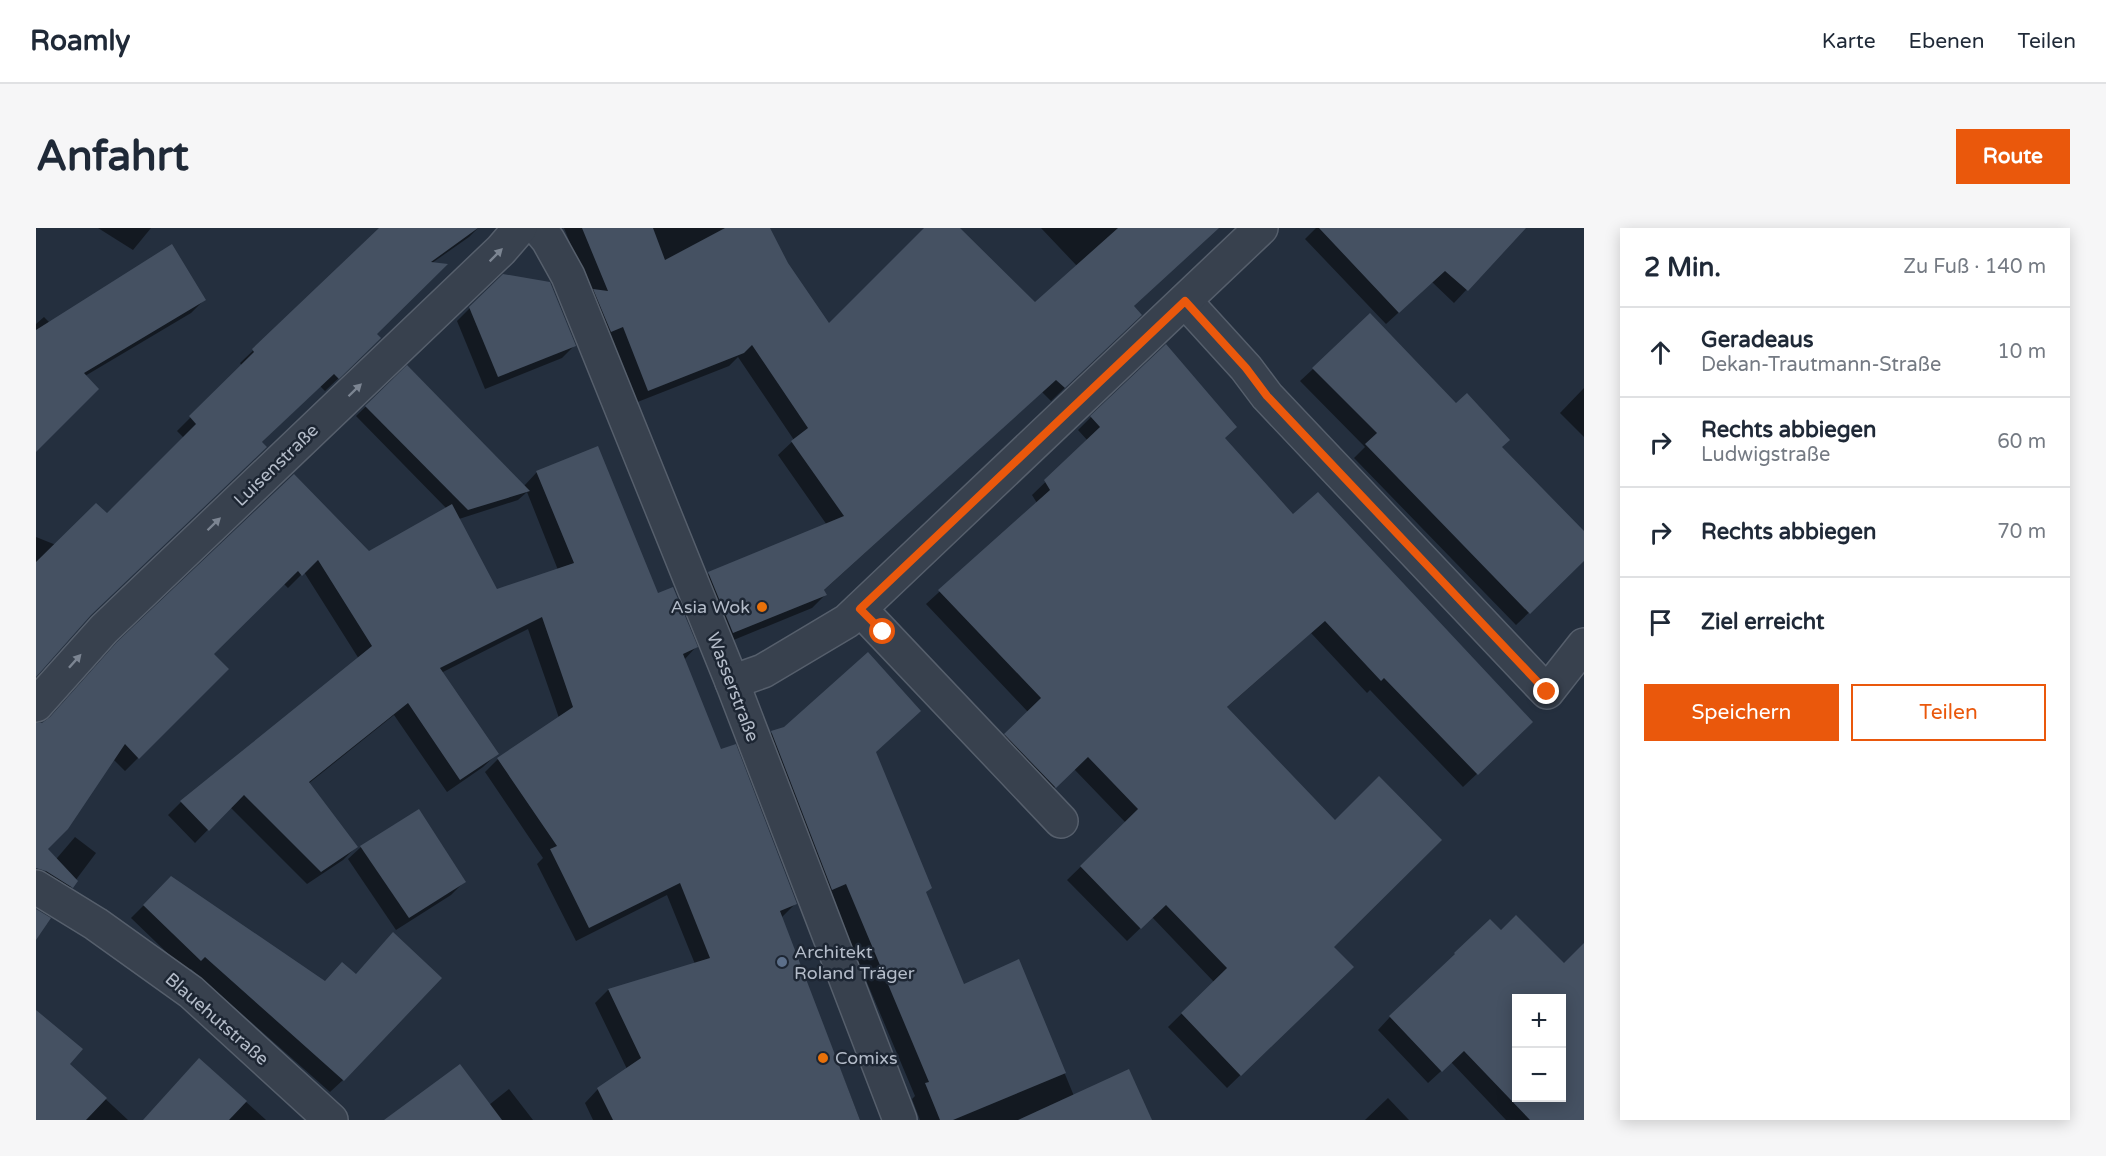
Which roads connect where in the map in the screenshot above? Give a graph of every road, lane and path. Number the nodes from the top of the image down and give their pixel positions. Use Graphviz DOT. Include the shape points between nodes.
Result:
graph roads {
  1 [pos="520,228"];
  2 [pos="538,228"];
  3 [pos="1261,228"];
  4 [pos="1185,301"];
  5 [pos="860,609"];
  6 [pos="1584,645"];
  7 [pos="732,682"];
  8 [pos="36,705"];
  9 [pos="1061,822"];
  10 [pos="36,887"];
  11 [pos="331,1120"];
  12 [pos="900,1120"];
  8 -- 1 [label="street, Luisenstraße, one-way" via="104,629"];
  2 -- 7 [label="street, Wasserstraße" via="568,276"];
  3 -- 4 [label="street"];
  4 -- 5 [label="street"];
  4 -- 6 [label="street" via="1267,396 1547,692"];
  5 -- 7 [label="street" via="847,621 763,671"];
  5 -- 9 [label="street"];
  7 -- 12 [label="street, Wasserstraße"];
  10 -- 11 [label="street, Blauehutstraße" via="96,924 191,992"];
}
